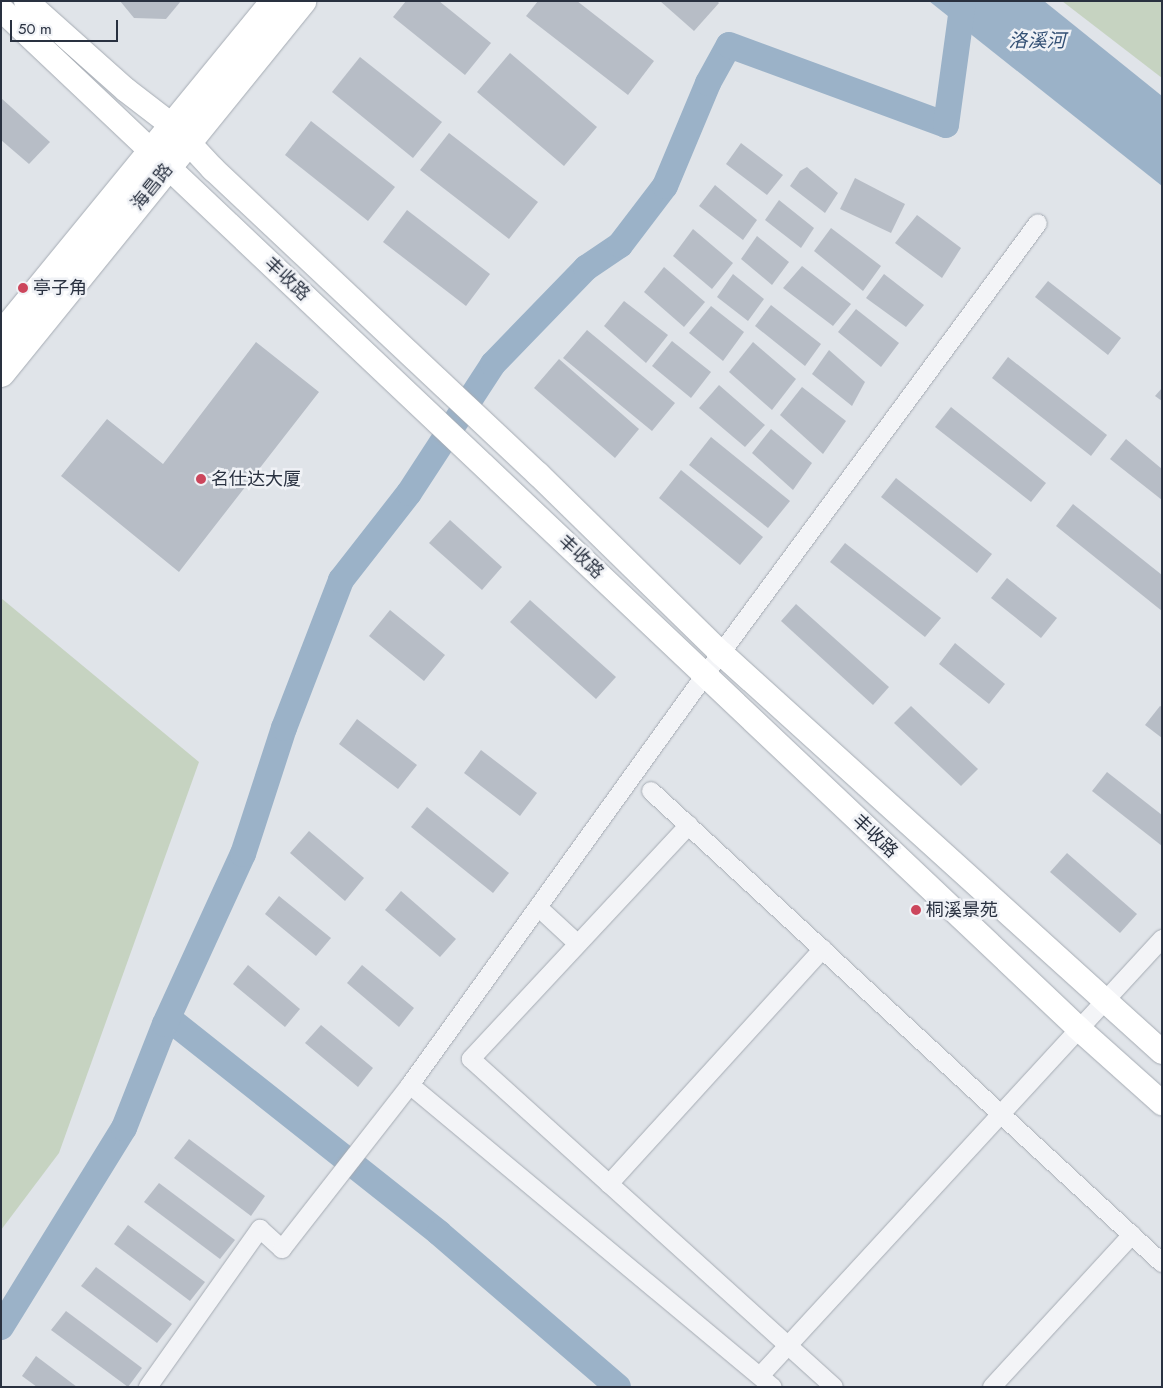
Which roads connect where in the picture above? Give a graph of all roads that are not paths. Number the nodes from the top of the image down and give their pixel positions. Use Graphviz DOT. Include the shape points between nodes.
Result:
graph roads {
  1 [pos="26,1"];
  2 [pos="275,1"];
  3 [pos="302,1"];
  4 [pos="1,9"];
  5 [pos="181,134"];
  6 [pos="160,159"];
  7 [pos="1038,223"];
  8 [pos="1,336"];
  9 [pos="1,373"];
  10 [pos="721,653"];
  11 [pos="705,675"];
  12 [pos="651,791"];
  13 [pos="689,825"];
  14 [pos="538,907"];
  15 [pos="1162,939"];
  16 [pos="578,944"];
  17 [pos="823,949"];
  18 [pos="1105,1000"];
  19 [pos="1078,1028"];
  20 [pos="1162,1052"];
  21 [pos="410,1085"];
  22 [pos="1162,1103"];
  23 [pos="1000,1114"];
  24 [pos="609,1184"];
  25 [pos="1132,1235"];
  26 [pos="1162,1263"];
  27 [pos="788,1346"];
  28 [pos="766,1382"];
  29 [pos="148,1387"];
  30 [pos="834,1387"];
  31 [pos="992,1387"];
  1 -- 5 [label="main road, 丰收路"];
  2 -- 5 [label="main road, 海昌路"];
  3 -- 5 [label="main road, 海昌路"];
  4 -- 6 [label="main road, 丰收路"];
  5 -- 6 [label="main road, 海昌路"];
  5 -- 10 [label="main road, 丰收路" via="213,169 538,474"];
  6 -- 8 [label="main road, 海昌路"];
  6 -- 9 [label="main road, 海昌路"];
  6 -- 11 [label="main road, 丰收路"];
  7 -- 10 [label="street"];
  10 -- 11 [label="street"];
  10 -- 18 [label="main road, 丰收路"];
  11 -- 14 [label="street"];
  11 -- 19 [label="main road, 丰收路"];
  12 -- 13 [label="street"];
  13 -- 16 [label="street"];
  13 -- 17 [label="street"];
  14 -- 16 [label="street"];
  14 -- 21 [label="street"];
  15 -- 18 [label="street"];
  16 -- 24 [label="street" via="471,1059"];
  17 -- 23 [label="street"];
  17 -- 24 [label="street"];
  18 -- 19 [label="street"];
  18 -- 20 [label="main road, 丰收路"];
  19 -- 22 [label="main road, 丰收路"];
  19 -- 23 [label="street"];
  21 -- 28 [label="street"];
  21 -- 29 [label="street" via="282,1249 260,1229"];
  23 -- 25 [label="street"];
  23 -- 27 [label="street"];
  24 -- 27 [label="street"];
  25 -- 26 [label="street"];
  25 -- 31 [label="street"];
  27 -- 28 [label="street"];
  27 -- 30 [label="street"];
}
